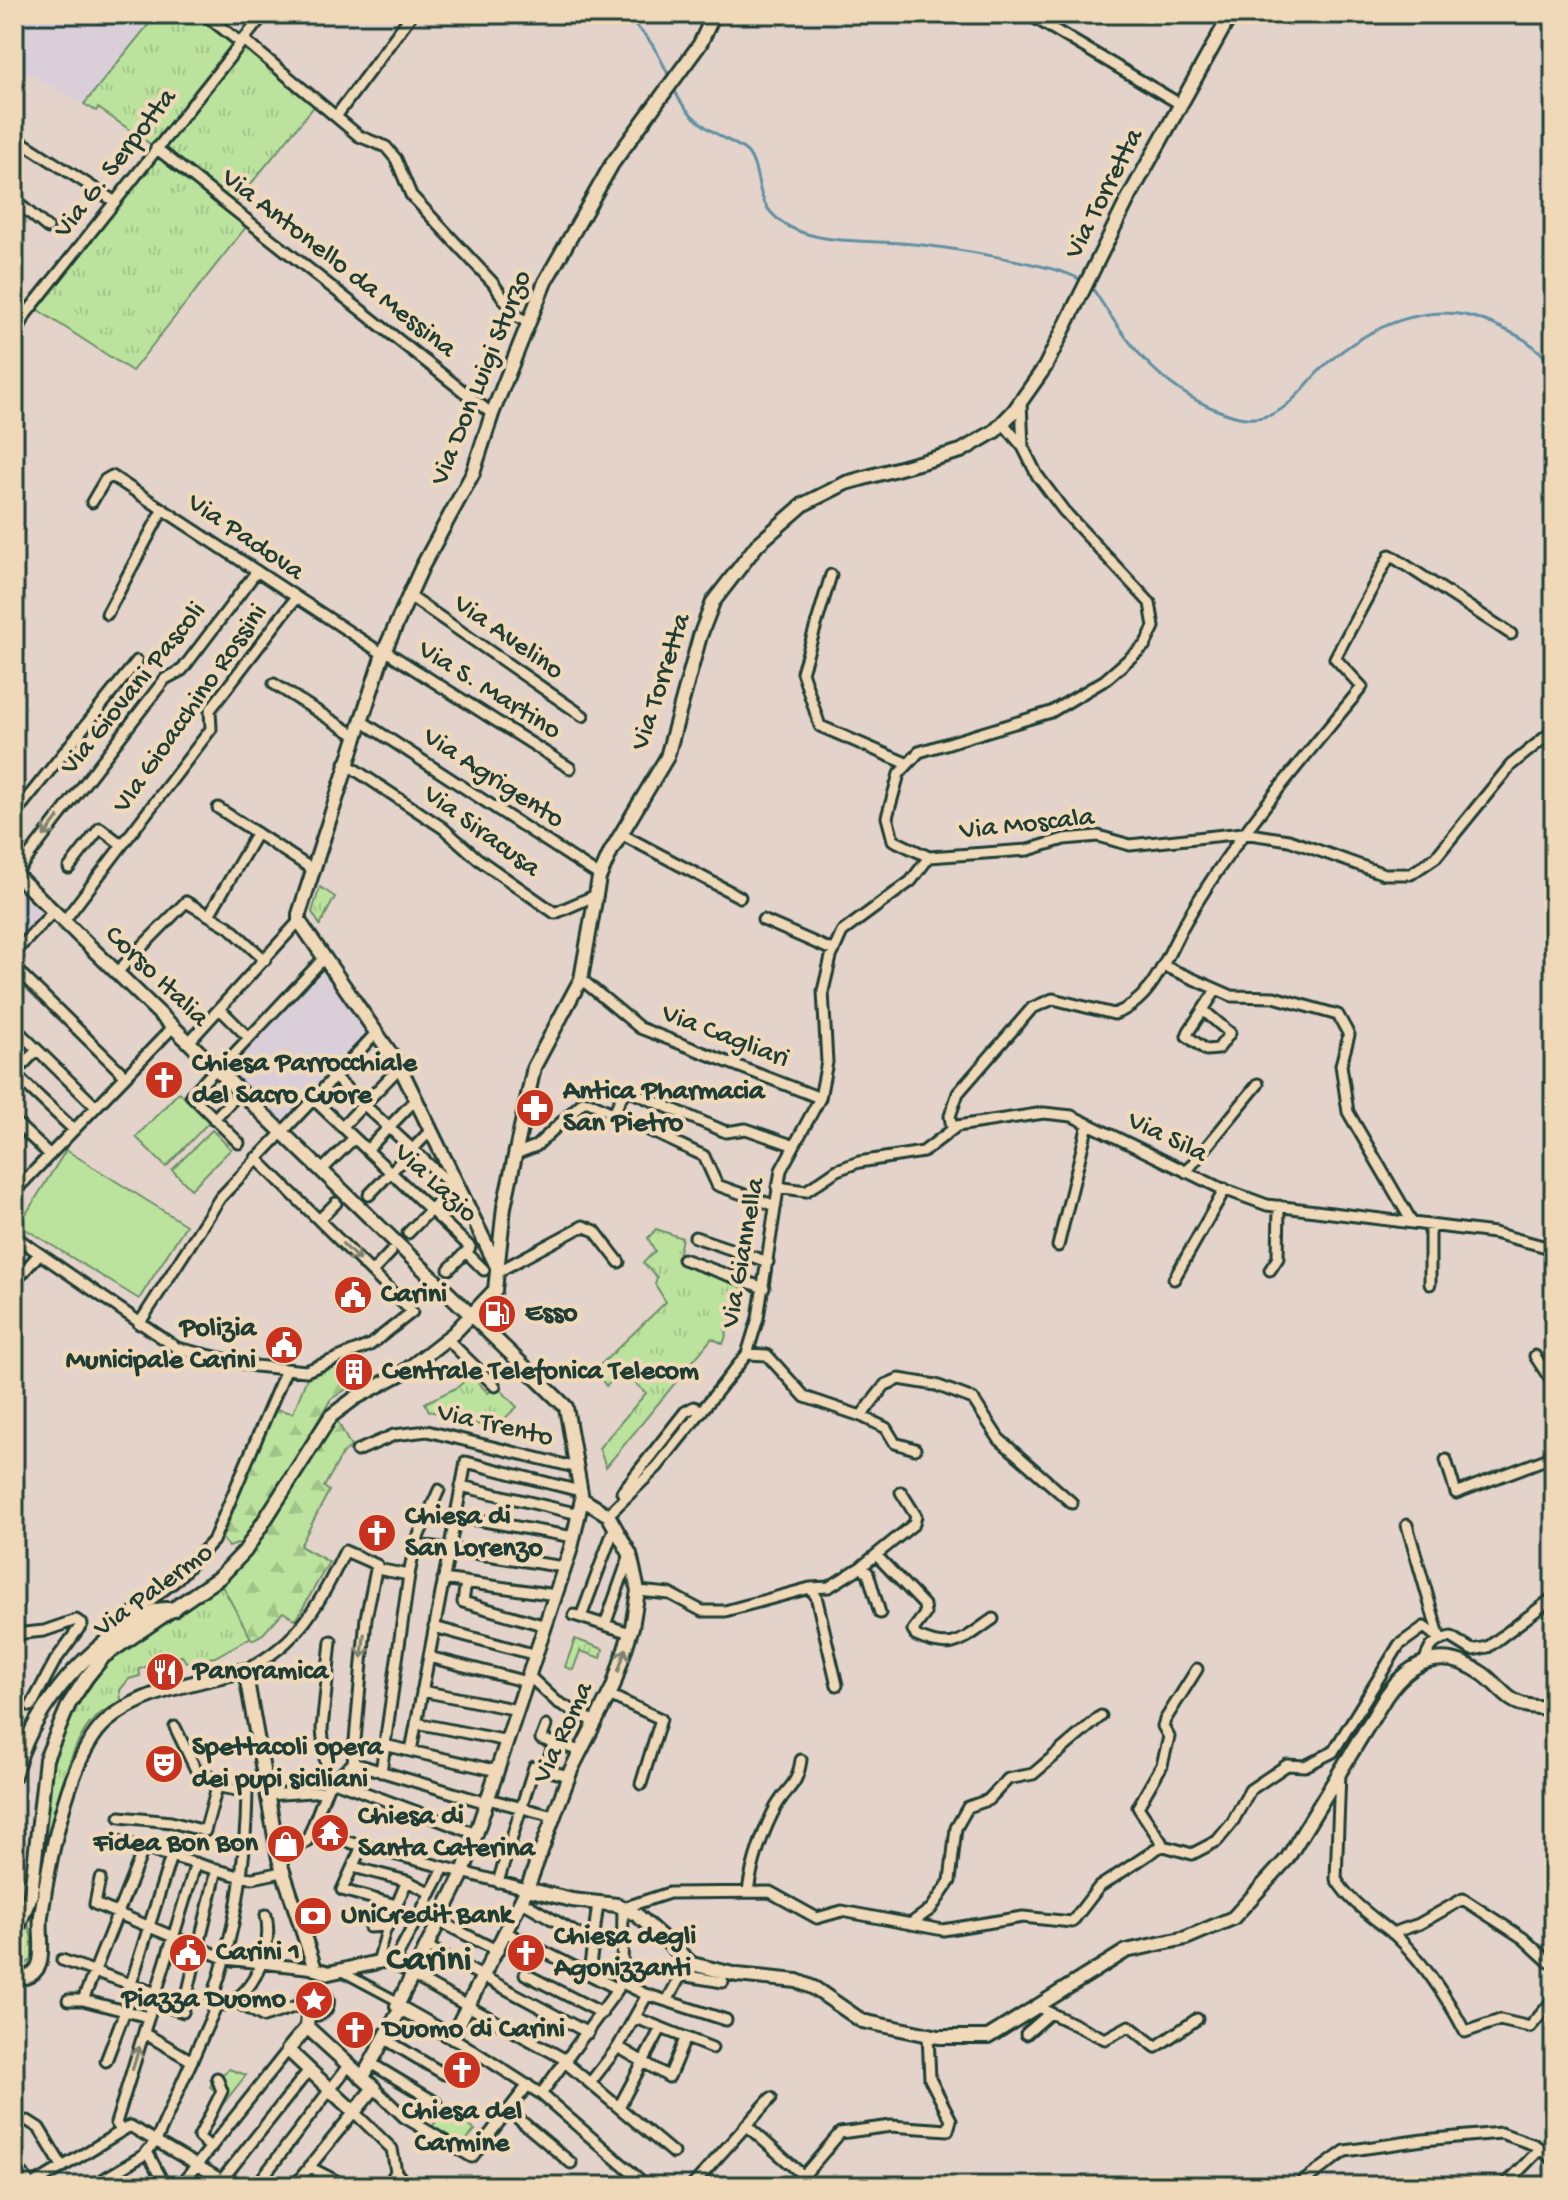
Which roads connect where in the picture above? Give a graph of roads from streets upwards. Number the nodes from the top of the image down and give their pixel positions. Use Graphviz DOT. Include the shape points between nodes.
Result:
graph roads {
  1 [pos="204,14"];
  2 [pos="264,14"];
  3 [pos="412,14"];
  4 [pos="714,14"];
  5 [pos="1028,14"];
  6 [pos="1231,14"];
  7 [pos="242,41"];
  8 [pos="1180,104"];
  9 [pos="337,115"];
  10 [pos="14,137"];
  11 [pos="156,148"];
  12 [pos="14,200"];
  13 [pos="114,201"];
  14 [pos="48,228"];
  15 [pos="14,304"];
  16 [pos="26,314"];
  17 [pos="527,322"];
  18 [pos="14,339"];
  19 [pos="1021,402"];
  20 [pos="492,414"];
  21 [pos="1003,423"];
  22 [pos="1023,447"];
  23 [pos="92,502"];
  24 [pos="163,509"];
  25 [pos="257,571"];
  26 [pos="831,575"];
  27 [pos="408,595"];
  28 [pos="295,599"];
  29 [pos="107,614"];
  30 [pos="1511,634"];
  31 [pos="384,652"];
  32 [pos="137,661"];
  33 [pos="274,684"];
  34 [pos="583,716"];
  35 [pos="360,720"];
  36 [pos="1554,730"];
  37 [pos="355,735"];
  38 [pos="345,763"];
  39 [pos="908,764"];
  40 [pos="570,768"];
  41 [pos="218,808"];
  42 [pos="14,815"];
  43 [pos="257,833"];
  44 [pos="1243,833"];
  45 [pos="621,834"];
  46 [pos="122,845"];
  47 [pos="929,857"];
  48 [pos="69,868"];
  49 [pos="312,869"];
  50 [pos="15,873"];
  51 [pos="600,876"];
  52 [pos="594,896"];
  53 [pos="740,897"];
  54 [pos="209,915"];
  55 [pos="59,916"];
  56 [pos="763,920"];
  57 [pos="299,921"];
  58 [pos="834,951"];
  59 [pos="14,953"];
  60 [pos="325,957"];
  61 [pos="265,960"];
  62 [pos="14,967"];
  63 [pos="1166,967"];
  64 [pos="117,972"];
  65 [pos="581,979"];
  66 [pos="1216,990"];
  67 [pos="220,1009"];
  68 [pos="1203,1010"];
  69 [pos="14,1027"];
  70 [pos="173,1027"];
  71 [pos="377,1032"];
  72 [pos="249,1038"];
  73 [pos="189,1042"];
  74 [pos="37,1050"];
  75 [pos="400,1067"];
  76 [pos="217,1070"];
  77 [pos="14,1073"];
  78 [pos="125,1076"];
  79 [pos="334,1077"];
  80 [pos="1258,1084"];
  81 [pos="240,1092"];
  82 [pos="820,1098"];
  83 [pos="313,1099"];
  84 [pos="416,1099"];
  85 [pos="364,1104"];
  86 [pos="96,1107"];
  87 [pos="613,1115"];
  88 [pos="214,1119"];
  89 [pos="14,1121"];
  90 [pos="1088,1124"];
  91 [pos="342,1127"];
  92 [pos="388,1127"];
  93 [pos="952,1128"];
  94 [pos="74,1130"];
  95 [pos="430,1131"];
  96 [pos="281,1132"];
  97 [pos="354,1138"];
  98 [pos="239,1143"];
  99 [pos="792,1145"];
  100 [pos="367,1150"];
  101 [pos="412,1150"];
  102 [pos="515,1154"];
  103 [pos="50,1155"];
  104 [pos="256,1158"];
  105 [pos="14,1171"];
  106 [pos="321,1171"];
  107 [pos="391,1172"];
  108 [pos="1186,1172"];
  109 [pos="25,1181"];
  110 [pos="777,1187"];
  111 [pos="1225,1189"];
  112 [pos="456,1190"];
  113 [pos="14,1192"];
  114 [pos="369,1195"];
  115 [pos="336,1203"];
  116 [pos="773,1205"];
  117 [pos="1279,1206"];
  118 [pos="431,1209"];
  119 [pos="319,1220"];
  120 [pos="1412,1222"];
  121 [pos="1430,1225"];
  122 [pos="408,1233"];
  123 [pos="14,1236"];
  124 [pos="695,1237"];
  125 [pos="1058,1246"];
  126 [pos="1554,1249"];
  127 [pos="468,1250"];
  128 [pos="391,1252"];
  129 [pos="39,1254"];
  130 [pos="683,1259"];
  131 [pos="619,1262"];
  132 [pos="768,1262"];
  133 [pos="449,1269"];
  134 [pos="484,1270"];
  135 [pos="1270,1270"];
  136 [pos="499,1271"];
  137 [pos="372,1272"];
  138 [pos="1174,1279"];
  139 [pos="14,1283"];
  140 [pos="1430,1284"];
  141 [pos="764,1288"];
  142 [pos="471,1316"];
  143 [pos="139,1324"];
  144 [pos="446,1338"];
  145 [pos="747,1354"];
  146 [pos="1535,1356"];
  147 [pos="285,1372"];
  148 [pos="1554,1385"];
  149 [pos="495,1386"];
  150 [pos="702,1411"];
  151 [pos="861,1416"];
  152 [pos="915,1449"];
  153 [pos="357,1451"];
  154 [pos="1554,1456"];
  155 [pos="1446,1460"];
  156 [pos="578,1468"];
  157 [pos="461,1486"];
  158 [pos="439,1490"];
  159 [pos="622,1492"];
  160 [pos="901,1492"];
  161 [pos="581,1495"];
  162 [pos="1072,1503"];
  163 [pos="579,1514"];
  164 [pos="455,1516"];
  165 [pos="612,1521"];
  166 [pos="1407,1525"];
  167 [pos="574,1537"];
  168 [pos="415,1544"];
  169 [pos="449,1548"];
  170 [pos="630,1554"];
  171 [pos="877,1556"];
  172 [pos="377,1567"];
  173 [pos="564,1567"];
  174 [pos="861,1567"];
  175 [pos="409,1575"];
  176 [pos="443,1579"];
  177 [pos="466,1582"];
  178 [pos="810,1588"];
  179 [pos="638,1591"];
  180 [pos="556,1595"];
  181 [pos="1554,1597"];
  182 [pos="174,1610"];
  183 [pos="880,1613"];
  184 [pos="993,1619"];
  185 [pos="605,1625"];
  186 [pos="546,1626"];
  187 [pos="434,1627"];
  188 [pos="122,1629"];
  189 [pos="630,1633"];
  190 [pos="14,1634"];
  191 [pos="1440,1639"];
  192 [pos="331,1641"];
  193 [pos="536,1655"];
  194 [pos="429,1657"];
  195 [pos="1425,1660"];
  196 [pos="1197,1669"];
  197 [pos="245,1670"];
  198 [pos="528,1679"];
  199 [pos="837,1685"];
  200 [pos="422,1691"];
  201 [pos="609,1695"];
  202 [pos="31,1706"];
  203 [pos="1554,1708"];
  204 [pos="518,1710"];
  205 [pos="1101,1716"];
  206 [pos="595,1722"];
  207 [pos="416,1723"];
  208 [pos="546,1726"];
  209 [pos="175,1727"];
  210 [pos="508,1741"];
  211 [pos="554,1743"];
  212 [pos="384,1745"];
  213 [pos="411,1751"];
  214 [pos="581,1751"];
  215 [pos="801,1760"];
  216 [pos="353,1763"];
  217 [pos="546,1769"];
  218 [pos="498,1771"];
  219 [pos="381,1772"];
  220 [pos="1340,1772"];
  221 [pos="14,1776"];
  222 [pos="569,1776"];
  223 [pos="219,1780"];
  224 [pos="641,1784"];
  225 [pos="330,1786"];
  226 [pos="267,1795"];
  227 [pos="488,1801"];
  228 [pos="521,1808"];
  229 [pos="553,1816"];
  230 [pos="120,1817"];
  231 [pos="310,1832"];
  232 [pos="476,1834"];
  233 [pos="115,1840"];
  234 [pos="362,1846"];
  235 [pos="1164,1846"];
  236 [pos="143,1850"];
  237 [pos="171,1856"];
  238 [pos="196,1863"];
  239 [pos="280,1866"];
  240 [pos="353,1867"];
  241 [pos="444,1868"];
  242 [pos="217,1869"];
  243 [pos="463,1873"];
  244 [pos="242,1877"];
  245 [pos="100,1879"];
  246 [pos="407,1881"];
  247 [pos="498,1882"];
  248 [pos="748,1891"];
  249 [pos="431,1893"];
  250 [pos="524,1895"];
  251 [pos="598,1903"];
  252 [pos="396,1905"];
  253 [pos="623,1908"];
  254 [pos="117,1913"];
  255 [pos="266,1915"];
  256 [pos="441,1922"];
  257 [pos="910,1924"];
  258 [pos="149,1926"];
  259 [pos="387,1927"];
  260 [pos="369,1928"];
  261 [pos="507,1933"];
  262 [pos="1392,1933"];
  263 [pos="173,1936"];
  264 [pos="14,1938"];
  265 [pos="593,1943"];
  266 [pos="198,1947"];
  267 [pos="428,1947"];
  268 [pos="498,1951"];
  269 [pos="226,1959"];
  270 [pos="395,1959"];
  271 [pos="62,1960"];
  272 [pos="377,1962"];
  273 [pos="1549,1962"];
  274 [pos="262,1963"];
  275 [pos="315,1969"];
  276 [pos="14,1971"];
  277 [pos="94,1971"];
  278 [pos="415,1971"];
  279 [pos="334,1972"];
  280 [pos="525,1974"];
  281 [pos="589,1974"];
  282 [pos="485,1976"];
  283 [pos="723,1982"];
  284 [pos="131,1984"];
  285 [pos="619,1986"];
  286 [pos="647,1995"];
  287 [pos="154,1997"];
  288 [pos="238,1999"];
  289 [pos="1554,1999"];
  290 [pos="68,2000"];
  291 [pos="83,2000"];
  292 [pos="667,2001"];
  293 [pos="218,2002"];
  294 [pos="306,2002"];
  295 [pos="326,2005"];
  296 [pos="399,2005"];
  297 [pos="469,2006"];
  298 [pos="1043,2010"];
  299 [pos="125,2011"];
  300 [pos="602,2013"];
  301 [pos="148,2017"];
  302 [pos="636,2018"];
  303 [pos="1197,2019"];
  304 [pos="726,2020"];
  305 [pos="660,2030"];
  306 [pos="144,2033"];
  307 [pos="311,2033"];
  308 [pos="588,2033"];
  309 [pos="1026,2034"];
  310 [pos="928,2035"];
  311 [pos="452,2037"];
  312 [pos="385,2039"];
  313 [pos="685,2039"];
  314 [pos="618,2047"];
  315 [pos="712,2048"];
  316 [pos="288,2050"];
  317 [pos="106,2061"];
  318 [pos="192,2061"];
  319 [pos="567,2062"];
  320 [pos="643,2063"];
  321 [pos="372,2064"];
  322 [pos="349,2065"];
  323 [pos="309,2070"];
  324 [pos="444,2074"];
  325 [pos="363,2077"];
  326 [pos="217,2078"];
  327 [pos="590,2083"];
  328 [pos="528,2085"];
  329 [pos="374,2088"];
  330 [pos="330,2089"];
  331 [pos="541,2094"];
  332 [pos="771,2098"];
  333 [pos="437,2103"];
  334 [pos="619,2107"];
  335 [pos="509,2111"];
  336 [pos="354,2112"];
  337 [pos="28,2121"];
  338 [pos="746,2125"];
  339 [pos="121,2130"];
  340 [pos="156,2141"];
  341 [pos="211,2148"];
  342 [pos="1540,2149"];
  343 [pos="147,2152"];
  344 [pos="673,2153"];
  345 [pos="1554,2160"];
  346 [pos="14,2162"];
  347 [pos="198,2163"];
  348 [pos="571,2163"];
  349 [pos="62,2166"];
  350 [pos="309,2167"];
  351 [pos="396,2172"];
  352 [pos="804,2176"];
  353 [pos="221,2181"];
  354 [pos="31,2186"];
  355 [pos="92,2186"];
  356 [pos="149,2186"];
  357 [pos="180,2186"];
  358 [pos="234,2186"];
  359 [pos="256,2186"];
  360 [pos="294,2186"];
  361 [pos="346,2186"];
  362 [pos="387,2186"];
  363 [pos="407,2186"];
  364 [pos="647,2186"];
  365 [pos="692,2186"];
  366 [pos="795,2186"];
  367 [pos="815,2186"];
  368 [pos="1297,2186"];
  369 [pos="1504,2186"];
  1 -- 7 [label="street"];
  2 -- 7 [label="street, Via G. Serpotta"];
  3 -- 9 [label="street"];
  4 -- 17 [label="street, Via Don Luigi Sturzo" via="700,44 612,164"];
  5 -- 8 [label="street"];
  6 -- 8 [label="street, Via Torretta"];
  7 -- 9 [label="street"];
  7 -- 11 [label="street, Via G. Serpotta"];
  8 -- 19 [label="street, Via Torretta" via="1045,367"];
  9 -- 17 [label="street" via="359,136 386,147 411,195 463,247 515,315"];
  10 -- 13 [label="street"];
  11 -- 13 [label="street, Via G. Serpotta"];
  11 -- 20 [label="street, Via Antonello da Messina"];
  12 -- 14 [label="street"];
  13 -- 16 [label="street, Via G. Serpotta"];
  15 -- 16 [label="street"];
  16 -- 18 [label="street, Via G. Serpotta"];
  17 -- 20 [label="street, Via Don Luigi Sturzo"];
  19 -- 21 [label="street, Via Torretta"];
  19 -- 22 [label="street"];
  20 -- 27 [label="street, Via Don Luigi Sturzo" via="473,473"];
  21 -- 22 [label="street"];
  21 -- 45 [label="street, Via Torretta" via="961,451 823,493 764,537 713,602 669,752"];
  22 -- 39 [label="street" via="1064,511 1150,603 1154,627 1145,645 1105,680 1051,712 919,752"];
  23 -- 24 [label="street, Via Padova" via="112,476"];
  24 -- 25 [label="street, Via Padova"];
  24 -- 29 [label="street"];
  25 -- 28 [label="street, Via Padova"];
  25 -- 50 [label="street, Via Giovani Pascoli, one-way" via="182,670 165,679"];
  26 -- 39 [label="street" via="802,672 820,726"];
  27 -- 31 [label="street, Via Don Luigi Sturzo"];
  27 -- 34 [label="street, Via Avelino"];
  28 -- 31 [label="street, Via Padova"];
  28 -- 46 [label="street, VIa Gioacchino Rossini" via="210,710 211,729"];
  30 -- 44 [label="street" via="1390,555 1335,658 1362,687"];
  31 -- 35 [label="street, Via Don Luigi Sturzo"];
  31 -- 40 [label="street, Via S. Martino"];
  32 -- 42 [label="street"];
  33 -- 37 [label="street"];
  35 -- 37 [label="street, Via Don Luigi Sturzo"];
  35 -- 51 [label="street, Via Agrigento"];
  36 -- 44 [label="street, Via Moscala" via="1511,765 1436,857 1411,874 1384,874 1289,840"];
  37 -- 38 [label="street, Via Don Luigi Sturzo"];
  38 -- 49 [label="street, Via Don Luigi Sturzo"];
  38 -- 52 [label="street, Via Siracusa" via="443,828 555,913"];
  39 -- 47 [label="street, Via Moscala" via="899,774 887,817 893,840"];
  41 -- 43 [label="street"];
  43 -- 49 [label="street"];
  43 -- 54 [label="street"];
  44 -- 47 [label="street, Via Moscala" via="1130,845 1098,836 1028,850"];
  44 -- 63 [label="street" via="1187,920"];
  45 -- 51 [label="street, Via Torretta"];
  45 -- 53 [label="street"];
  46 -- 48 [label="street" via="100,828"];
  46 -- 55 [label="street, VIa Gioacchino Rossini"];
  47 -- 58 [label="street, Via Giannella" via="911,881 842,932"];
  49 -- 57 [label="street, Via Don Luigi Sturzo"];
  50 -- 55 [label="street, Corso Italia"];
  51 -- 52 [label="street, Via Torretta"];
  52 -- 65 [label="street, Via Torretta"];
  54 -- 61 [label="street"];
  54 -- 64 [label="street" via="193,902 183,902"];
  55 -- 59 [label="street, VIa Gioacchino Rossini"];
  55 -- 64 [label="street, Corso Italia"];
  56 -- 58 [label="street"];
  57 -- 60 [label="street"];
  57 -- 61 [label="street"];
  58 -- 82 [label="street, Via Giannella" via="823,991 827,1062"];
  60 -- 71 [label="street"];
  60 -- 72 [label="street"];
  61 -- 67 [label="street"];
  62 -- 78 [label="street"];
  63 -- 66 [label="street"];
  63 -- 93 [label="street" via="1131,1005 1114,1014 1053,999 1032,1008 958,1093"];
  64 -- 70 [label="street, Corso Italia"];
  65 -- 82 [label="street, Via Cagliari" via="640,1028"];
  65 -- 102 [label="street, Via Torretta" via="534,1067"];
  66 -- 68 [label="street"];
  66 -- 120 [label="street" via="1274,997 1338,1015 1349,1035 1341,1065 1348,1112"];
  67 -- 72 [label="street"];
  67 -- 73 [label="street"];
  68 -- 68 [label="street" via="1187,1036 1206,1050 1218,1049 1230,1033"];
  69 -- 74 [label="street"];
  70 -- 73 [label="street, Corso Italia"];
  70 -- 78 [label="street"];
  71 -- 75 [label="street"];
  71 -- 79 [label="street"];
  72 -- 76 [label="street"];
  73 -- 76 [label="street, Corso Italia"];
  74 -- 77 [label="street"];
  74 -- 86 [label="street"];
  75 -- 84 [label="street"];
  75 -- 85 [label="street"];
  76 -- 81 [label="street, Corso Italia"];
  76 -- 88 [label="street" via="191,1095"];
  77 -- 94 [label="street"];
  78 -- 86 [label="street"];
  79 -- 83 [label="street"];
  79 -- 85 [label="street"];
  80 -- 108 [label="street"];
  81 -- 88 [label="street"];
  81 -- 96 [label="street, Corso Italia"];
  82 -- 99 [label="street, Via Giannella"];
  83 -- 91 [label="street, Via Lazio"];
  83 -- 96 [label="street"];
  84 -- 92 [label="street"];
  84 -- 95 [label="street"];
  85 -- 91 [label="street"];
  85 -- 92 [label="street"];
  86 -- 94 [label="street"];
  87 -- 99 [label="street" via="625,1089 726,1132 746,1129"];
  87 -- 102 [label="street" via="583,1102 536,1146"];
  87 -- 116 [label="street" via="704,1156 717,1185"];
  88 -- 98 [label="street"];
  89 -- 103 [label="street"];
  90 -- 93 [label="street, Via Sila" via="1044,1113 976,1120"];
  90 -- 108 [label="street, Via Sila"];
  90 -- 125 [label="street"];
  91 -- 97 [label="street, Via Lazio"];
  92 -- 100 [label="street"];
  92 -- 101 [label="street"];
  93 -- 110 [label="street, Via Sila" via="923,1152 859,1162 806,1191"];
  94 -- 103 [label="street"];
  95 -- 101 [label="street"];
  95 -- 112 [label="street"];
  96 -- 104 [label="street"];
  96 -- 106 [label="street, Corso Italia"];
  97 -- 100 [label="street, Via Lazio"];
  97 -- 106 [label="street"];
  99 -- 110 [label="street, Via Giannella"];
  100 -- 107 [label="street, Via Lazio"];
  101 -- 107 [label="street"];
  101 -- 112 [label="street"];
  102 -- 136 [label="street, Via Torretta"];
  103 -- 109 [label="street"];
  104 -- 119 [label="street"];
  104 -- 143 [label="street" via="220,1198"];
  105 -- 109 [label="street"];
  106 -- 142 [label="street, Corso Italia"];
  107 -- 114 [label="street"];
  107 -- 118 [label="street, Via Lazio"];
  108 -- 111 [label="street, Via Sila"];
  109 -- 113 [label="street"];
  110 -- 116 [label="street, Via Giannella"];
  111 -- 117 [label="street, Via Sila"];
  111 -- 138 [label="street"];
  112 -- 118 [label="street"];
  112 -- 136 [label="street"];
  115 -- 119 [label="street"];
  116 -- 132 [label="street, Via Giannella"];
  117 -- 120 [label="street, Via Sila"];
  117 -- 135 [label="street" via="1278,1258"];
  118 -- 122 [label="street"];
  118 -- 127 [label="street, Via Lazio"];
  119 -- 137 [label="street, one-way"];
  120 -- 121 [label="street, Via Sila"];
  121 -- 126 [label="street, Via Sila" via="1494,1233"];
  121 -- 140 [label="street"];
  123 -- 129 [label="street"];
  124 -- 132 [label="street"];
  127 -- 133 [label="street"];
  127 -- 134 [label="street, Via Lazio"];
  128 -- 137 [label="street"];
  129 -- 139 [label="street"];
  129 -- 143 [label="street"];
  130 -- 141 [label="street"];
  131 -- 136 [label="street" via="595,1231 583,1226"];
  132 -- 141 [label="street, Via Giannella"];
  136 -- 142 [label="street, Via Torretta" via="495,1290"];
  137 -- 147 [label="street" via="412,1312 370,1345 306,1371"];
  141 -- 145 [label="street, Via Giannella"];
  142 -- 144 [label="street, Via Palermo"];
  142 -- 156 [label="street, Corso Italia" via="566,1407"];
  143 -- 147 [label="street" via="177,1348"];
  144 -- 149 [label="street"];
  144 -- 182 [label="street, Via Palermo" via="404,1372 331,1416 245,1551 220,1577"];
  145 -- 150 [label="street, Via Giannella"];
  145 -- 151 [label="street" via="767,1355 805,1397"];
  146 -- 148 [label="street"];
  147 -- 188 [label="street" via="213,1541 174,1582 123,1621"];
  150 -- 159 [label="street" via="694,1407 685,1412"];
  150 -- 165 [label="street, Via Giannella"];
  151 -- 152 [label="street" via="886,1428 895,1443"];
  151 -- 162 [label="street" via="885,1385 899,1379 973,1399 999,1439"];
  153 -- 156 [label="street, Via Trento" via="394,1435 427,1431"];
  154 -- 155 [label="street" via="1456,1493"];
  156 -- 161 [label="street, Corso Italia"];
  157 -- 161 [label="street" via="466,1462"];
  157 -- 163 [label="street"];
  157 -- 164 [label="street"];
  158 -- 168 [label="street"];
  160 -- 171 [label="street" via="917,1520"];
  161 -- 163 [label="street, Corso Italia"];
  161 -- 165 [label="street"];
  163 -- 167 [label="street, Corso Italia"];
  164 -- 167 [label="street"];
  164 -- 169 [label="street"];
  165 -- 170 [label="street, Via Roma"];
  165 -- 185 [label="street" via="578,1616"];
  166 -- 191 [label="street"];
  167 -- 173 [label="street, Corso Italia"];
  168 -- 169 [label="street"];
  168 -- 175 [label="street"];
  169 -- 173 [label="street"];
  169 -- 176 [label="street"];
  170 -- 179 [label="street, Via Roma"];
  170 -- 185 [label="street"];
  171 -- 174 [label="street"];
  171 -- 184 [label="street" via="926,1611 913,1630 916,1636 946,1647"];
  172 -- 175 [label="street"];
  172 -- 197 [label="street" via="345,1551 310,1621 271,1658"];
  172 -- 216 [label="street, one-way" via="366,1618"];
  173 -- 180 [label="street, Corso Italia"];
  174 -- 178 [label="street" via="829,1587"];
  174 -- 183 [label="street" via="868,1573"];
  175 -- 212 [label="street"];
  176 -- 177 [label="street"];
  176 -- 187 [label="street"];
  177 -- 180 [label="street"];
  177 -- 186 [label="street" via="463,1602"];
  178 -- 179 [label="street" via="725,1611 702,1611 670,1594"];
  178 -- 199 [label="street"];
  179 -- 189 [label="street, Via Roma"];
  180 -- 186 [label="street, Corso Italia"];
  181 -- 191 [label="street" via="1488,1647 1472,1650 1451,1637"];
  182 -- 188 [label="street" via="153,1610"];
  182 -- 264 [label="street, Via Palermo" via="104,1656 64,1714 46,1759 31,1894"];
  185 -- 189 [label="street"];
  186 -- 193 [label="street, Corso Italia"];
  187 -- 193 [label="street"];
  187 -- 194 [label="street"];
  188 -- 221 [label="street" via="70,1673 28,1737"];
  201 -- 189 [label="street, Via Roma, one-way"];
  190 -- 202 [label="street" via="76,1620 82,1624"];
  191 -- 195 [label="street" via="1429,1646"];
  191 -- 235 [label="street" via="1424,1627 1399,1645 1333,1752 1305,1766 1287,1765 1250,1790 1217,1841 1192,1854"];
  192 -- 225 [label="street" via="322,1729"];
  193 -- 198 [label="street, Corso Italia"];
  194 -- 198 [label="street"];
  194 -- 200 [label="street"];
  195 -- 203 [label="street" via="1472,1667 1512,1700"];
  195 -- 220 [label="street" via="1400,1674"];
  196 -- 235 [label="street" via="1165,1720 1169,1737 1162,1765 1138,1807"];
  197 -- 226 [label="street"];
  197 -- 276 [label="street" via="122,1710 89,1741 70,1786 50,1871 39,1965 26,1977"];
  198 -- 204 [label="street, Corso Italia"];
  198 -- 206 [label="street"];
  200 -- 204 [label="street"];
  200 -- 207 [label="street"];
  201 -- 206 [label="street, Via Roma"];
  201 -- 224 [label="street" via="661,1719"];
  204 -- 210 [label="street, Corso Italia"];
  205 -- 257 [label="street" via="1033,1774 1008,1779 988,1800 968,1807 956,1828 950,1881 931,1909"];
  206 -- 214 [label="street, Via Roma"];
  207 -- 210 [label="street"];
  207 -- 213 [label="street"];
  208 -- 211 [label="street" via="541,1739"];
  209 -- 223 [label="street" via="196,1770"];
  210 -- 218 [label="street, Corso Italia"];
  211 -- 214 [label="street"];
  211 -- 217 [label="street"];
  212 -- 213 [label="street"];
  212 -- 219 [label="street"];
  213 -- 218 [label="street"];
  214 -- 222 [label="street, Via Roma"];
  215 -- 248 [label="street" via="798,1780 778,1803 751,1868"];
  216 -- 219 [label="street"];
  216 -- 225 [label="street"];
  217 -- 222 [label="street"];
  217 -- 228 [label="street" via="534,1767"];
  218 -- 227 [label="street, Corso Italia"];
  219 -- 227 [label="street"];
  220 -- 262 [label="street" via="1336,1879"];
  220 -- 298 [label="street" via="1287,1859 1233,1918 1186,1938 1126,1951"];
  222 -- 229 [label="street, Via Roma"];
  223 -- 230 [label="street" via="205,1831"];
  223 -- 244 [label="street" via="220,1787 247,1792"];
  225 -- 226 [label="street"];
  225 -- 231 [label="street"];
  225 -- 232 [label="street"];
  226 -- 239 [label="street"];
  227 -- 228 [label="street"];
  227 -- 232 [label="street, Corso Italia"];
  228 -- 229 [label="street"];
  228 -- 247 [label="street"];
  229 -- 250 [label="street, Via Roma"];
  231 -- 234 [label="street"];
  231 -- 239 [label="street"];
  232 -- 243 [label="street, Corso Italia"];
  233 -- 236 [label="street"];
  234 -- 240 [label="street"];
  234 -- 241 [label="street"];
  235 -- 257 [label="street" via="1099,1887 1072,1922 1023,1917 943,1930"];
  236 -- 237 [label="street"];
  236 -- 254 [label="street"];
  237 -- 238 [label="street"];
  237 -- 258 [label="street"];
  238 -- 242 [label="street"];
  238 -- 263 [label="street"];
  239 -- 244 [label="street" via="253,1878"];
  239 -- 275 [label="street"];
  240 -- 246 [label="street"];
  240 -- 252 [label="street" via="342,1890"];
  241 -- 243 [label="street"];
  241 -- 249 [label="street"];
  242 -- 244 [label="street"];
  242 -- 266 [label="street"];
  243 -- 247 [label="street"];
  243 -- 256 [label="street, Corso Italia"];
  244 -- 269 [label="street"];
  245 -- 254 [label="street" via="95,1904"];
  246 -- 249 [label="street"];
  246 -- 252 [label="street"];
  247 -- 250 [label="street"];
  248 -- 253 [label="street" via="669,1893"];
  248 -- 257 [label="street" via="770,1892 817,1918 842,1911"];
  249 -- 270 [label="street"];
  250 -- 251 [label="street"];
  250 -- 261 [label="street, Via Roma"];
  250 -- 265 [label="street"];
  251 -- 253 [label="street"];
  251 -- 265 [label="street"];
  252 -- 259 [label="street"];
  253 -- 285 [label="street"];
  253 -- 310 [label="street" via="692,1964 797,1981 862,2021"];
  254 -- 258 [label="street"];
  254 -- 277 [label="street"];
  255 -- 274 [label="street" via="269,1930"];
  256 -- 267 [label="street, Corso Italia"];
  256 -- 268 [label="street"];
  258 -- 263 [label="street"];
  258 -- 284 [label="street"];
  259 -- 260 [label="street"];
  259 -- 272 [label="street"];
  261 -- 268 [label="street, Via Roma"];
  261 -- 281 [label="street"];
  262 -- 273 [label="street" via="1463,1899"];
  262 -- 289 [label="street" via="1455,2009 1465,2032 1500,2020 1530,2027"];
  263 -- 266 [label="street"];
  263 -- 287 [label="street"];
  265 -- 281 [label="street"];
  266 -- 269 [label="street"];
  266 -- 287 [label="street" via="183,2012"];
  267 -- 278 [label="street, Corso Italia"];
  267 -- 282 [label="street"];
  268 -- 282 [label="street, Via Roma"];
  269 -- 274 [label="street"];
  269 -- 293 [label="street" via="212,1999"];
  270 -- 272 [label="street"];
  270 -- 278 [label="street"];
  271 -- 277 [label="street"];
  272 -- 279 [label="street"];
  274 -- 275 [label="street"];
  274 -- 288 [label="street"];
  275 -- 279 [label="street"];
  275 -- 294 [label="street"];
  277 -- 284 [label="street"];
  277 -- 291 [label="street"];
  278 -- 296 [label="street, Corso Italia"];
  278 -- 297 [label="street"];
  279 -- 295 [label="street"];
  279 -- 296 [label="street"];
  280 -- 300 [label="street"];
  281 -- 285 [label="street"];
  282 -- 297 [label="street, Via Roma"];
  282 -- 308 [label="street"];
  283 -- 292 [label="street" via="681,1975"];
  284 -- 287 [label="street"];
  285 -- 286 [label="street"];
  285 -- 300 [label="street"];
  286 -- 292 [label="street"];
  286 -- 302 [label="street"];
  287 -- 301 [label="street"];
  288 -- 293 [label="street" via="225,2005"];
  288 -- 294 [label="street" via="264,2017"];
  290 -- 291 [label="street"];
  291 -- 299 [label="street"];
  292 -- 304 [label="street"];
  293 -- 318 [label="street"];
  294 -- 295 [label="street" via="313,2014"];
  294 -- 295 [label="street" via="320,1990"];
  294 -- 307 [label="street"];
  295 -- 307 [label="street"];
  296 -- 311 [label="street"];
  296 -- 312 [label="street, Corso Italia"];
  297 -- 311 [label="street, Via Roma"];
  297 -- 319 [label="street"];
  298 -- 303 [label="street" via="1105,2039 1129,2026 1156,2047"];
  298 -- 309 [label="street"];
  298 -- 310 [label="street" via="988,2037"];
  299 -- 301 [label="street"];
  299 -- 317 [label="street"];
  300 -- 308 [label="street"];
  301 -- 306 [label="street"];
  302 -- 305 [label="street"];
  302 -- 314 [label="street"];
  305 -- 313 [label="street"];
  305 -- 320 [label="street"];
  306 -- 318 [label="street"];
  339 -- 306 [label="street, one-way" via="116,2123"];
  307 -- 316 [label="street"];
  307 -- 322 [label="street"];
  308 -- 319 [label="street"];
  310 -- 352 [label="street" via="930,2079 951,2120 948,2130 891,2126 840,2133"];
  311 -- 328 [label="street"];
  312 -- 321 [label="street, Corso Italia"];
  312 -- 324 [label="street"];
  313 -- 315 [label="street"];
  313 -- 320 [label="street" via="669,2077"];
  314 -- 320 [label="street"];
  314 -- 327 [label="street"];
  316 -- 323 [label="street"];
  316 -- 341 [label="street"];
  318 -- 340 [label="street"];
  319 -- 327 [label="street"];
  319 -- 331 [label="street"];
  320 -- 334 [label="street"];
  321 -- 325 [label="street, Corso Italia"];
  321 -- 333 [label="street"];
  322 -- 325 [label="street"];
  322 -- 330 [label="street"];
  323 -- 330 [label="street"];
  323 -- 353 [label="street"];
  325 -- 329 [label="street"];
  326 -- 341 [label="street" via="222,2091 199,2137"];
  327 -- 334 [label="street"];
  328 -- 331 [label="street"];
  328 -- 335 [label="street"];
  329 -- 335 [label="street" via="404,2117 472,2157"];
  329 -- 336 [label="street"];
  330 -- 336 [label="street"];
  330 -- 359 [label="street"];
  331 -- 364 [label="street"];
  332 -- 338 [label="street"];
  334 -- 344 [label="street"];
  335 -- 348 [label="street"];
  336 -- 350 [label="street"];
  336 -- 351 [label="street" via="392,2149"];
  337 -- 349 [label="street" via="39,2128"];
  338 -- 352 [label="street"];
  338 -- 365 [label="street"];
  339 -- 340 [label="street" via="130,2126"];
  339 -- 349 [label="street"];
  340 -- 343 [label="street"];
  340 -- 347 [label="street"];
  341 -- 347 [label="street"];
  342 -- 345 [label="street"];
  342 -- 368 [label="street" via="1501,2133 1355,2148"];
  342 -- 369 [label="street"];
  343 -- 355 [label="street"];
  343 -- 356 [label="street" via="161,2178"];
  346 -- 354 [label="street"];
  347 -- 353 [label="street"];
  347 -- 357 [label="street"];
  349 -- 354 [label="street"];
  350 -- 360 [label="street"];
  350 -- 361 [label="street"];
  351 -- 362 [label="street"];
  351 -- 363 [label="street"];
  352 -- 366 [label="street"];
  352 -- 367 [label="street"];
  353 -- 358 [label="street"];
}
